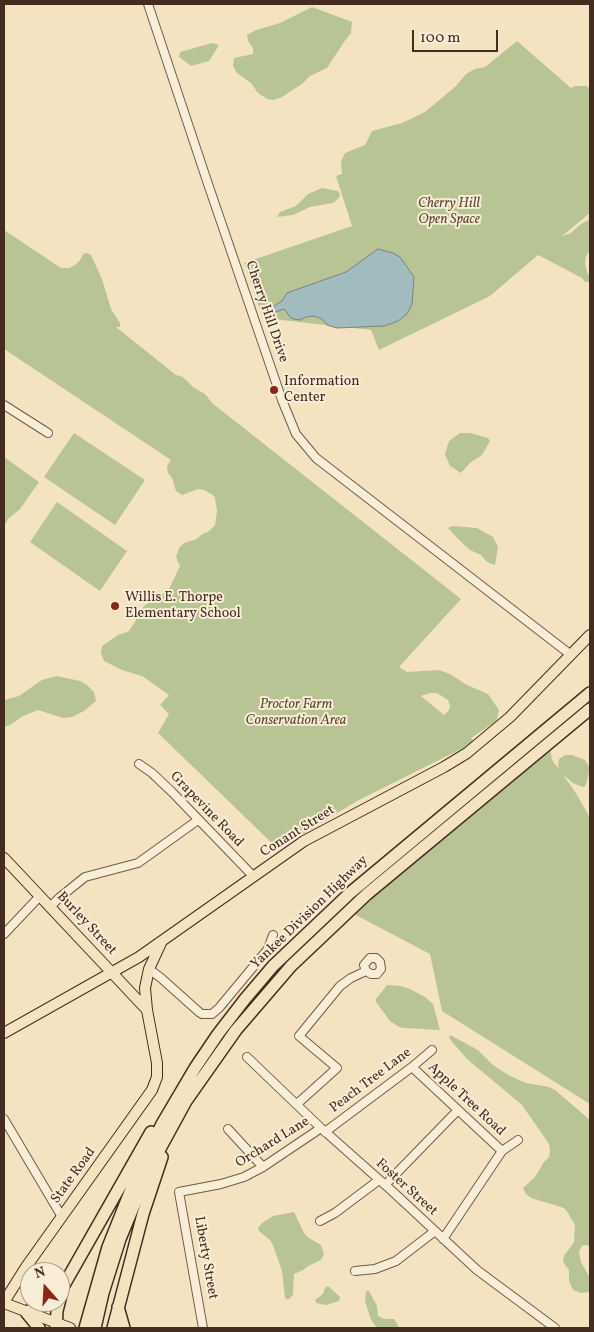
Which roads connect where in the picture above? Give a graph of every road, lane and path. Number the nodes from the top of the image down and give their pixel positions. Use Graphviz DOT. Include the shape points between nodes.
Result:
graph roads {
  1 [pos="148,4"];
  2 [pos="4,404"];
  3 [pos="48,433"];
  4 [pos="590,635"];
  5 [pos="571,655"];
  6 [pos="590,692"];
  7 [pos="590,709"];
  8 [pos="139,764"];
  9 [pos="198,820"];
  10 [pos="4,858"];
  11 [pos="253,876"];
  12 [pos="40,896"];
  13 [pos="51,906"];
  14 [pos="4,934"];
  15 [pos="273,935"];
  16 [pos="161,942"];
  17 [pos="149,969"];
  18 [pos="366,971"];
  19 [pos="113,972"];
  20 [pos="147,1010"];
  21 [pos="4,1033"];
  22 [pos="432,1050"];
  23 [pos="248,1057"];
  24 [pos="210,1065"];
  25 [pos="412,1067"];
  26 [pos="195,1068"];
  27 [pos="297,1104"];
  28 [pos="458,1110"];
  29 [pos="4,1119"];
  30 [pos="228,1129"];
  31 [pos="323,1130"];
  32 [pos="518,1140"];
  33 [pos="502,1151"];
  34 [pos="264,1167"];
  35 [pos="382,1182"];
  36 [pos="179,1192"];
  37 [pos="62,1218"];
  38 [pos="320,1221"];
  39 [pos="435,1231"];
  40 [pos="444,1239"];
  41 [pos="355,1271"];
  42 [pos="70,1275"];
  43 [pos="4,1303"];
  44 [pos="118,1306"];
  45 [pos="20,1310"];
  46 [pos="26,1312"];
  47 [pos="57,1312"];
  48 [pos="94,1312"];
  49 [pos="56,1326"];
  50 [pos="39,1328"];
  51 [pos="70,1328"];
  52 [pos="85,1328"];
  53 [pos="94,1328"];
  54 [pos="113,1328"];
  55 [pos="124,1328"];
  56 [pos="203,1328"];
  57 [pos="555,1328"];
  1 -- 5 [label="street, Cherry Hill Drive" via="296,434 316,458"];
  2 -- 3 [label="street"];
  4 -- 5 [label="main road, Conant Street"];
  5 -- 11 [label="main road, Conant Street" via="510,716 467,753 310,837"];
  6 -- 26 [label="highway, Yankee Division Highway" via="309,930 249,994"];
  7 -- 24 [label="highway, Yankee Division Highway" via="336,923 272,986"];
  8 -- 9 [label="street, Grapevine Road"];
  9 -- 11 [label="street, Grapevine Road"];
  9 -- 13 [label="street" via="138,863 85,877"];
  10 -- 12 [label="main road, Burley Street"];
  11 -- 16 [label="main road, Conant Street"];
  12 -- 13 [label="main road, Burley Street"];
  12 -- 14 [label="street"];
  13 -- 19 [label="main road, Burley Street"];
  15 -- 17 [label="street, Yankee Division Highway" via="268,949 212,1014 199,1012"];
  16 -- 17 [label="main road"];
  16 -- 19 [label="main road, Conant Street"];
  17 -- 20 [label="main road" via="145,988"];
  18 -- 27 [label="street" via="340,986 299,1036 338,1068"];
  19 -- 20 [label="main road, Burley Street"];
  19 -- 21 [label="main road, Conant Street"];
  20 -- 37 [label="main road, State Road" via="157,1077 148,1096"];
  22 -- 25 [label="street, Peach Tree Lane"];
  23 -- 27 [label="street, Foster Street"];
  24 -- 44 [label="highway" via="164,1150"];
  24 -- 48 [label="highway, Yankee Division Highway" via="173,1123 138,1194"];
  25 -- 28 [label="street, Apple Tree Road"];
  25 -- 31 [label="street, Peach Tree Lane"];
  26 -- 42 [label="highway" via="177,1090 140,1149"];
  26 -- 48 [label="highway, Yankee Division Highway" via="136,1177 108,1247"];
  27 -- 31 [label="street, Foster Street"];
  28 -- 33 [label="street, Apple Tree Road"];
  28 -- 35 [label="street"];
  29 -- 37 [label="street"];
  30 -- 34 [label="street"];
  31 -- 34 [label="street, Orchard Lane"];
  31 -- 35 [label="street, Foster Street"];
  32 -- 33 [label="street"];
  33 -- 40 [label="street"];
  34 -- 36 [label="street, Orchard Lane" via="233,1181"];
  35 -- 38 [label="street"];
  35 -- 39 [label="street, Foster Street"];
  36 -- 56 [label="street, Liberty Street"];
  37 -- 43 [label="main road, State Road"];
  39 -- 40 [label="street, Foster Street"];
  39 -- 41 [label="street" via="396,1261 376,1269"];
  40 -- 57 [label="street, Foster Street" via="483,1276"];
  43 -- 45 [label="main road"];
  44 -- 54 [label="highway"];
  44 -- 55 [label="highway"];
  46 -- 49 [label="main road"];
  46 -- 50 [label="highway"];
  47 -- 49 [label="highway"];
  48 -- 52 [label="highway, Yankee Division Highway"];
  48 -- 53 [label="highway, Yankee Division Highway"];
  49 -- 51 [label="main road"];
}
